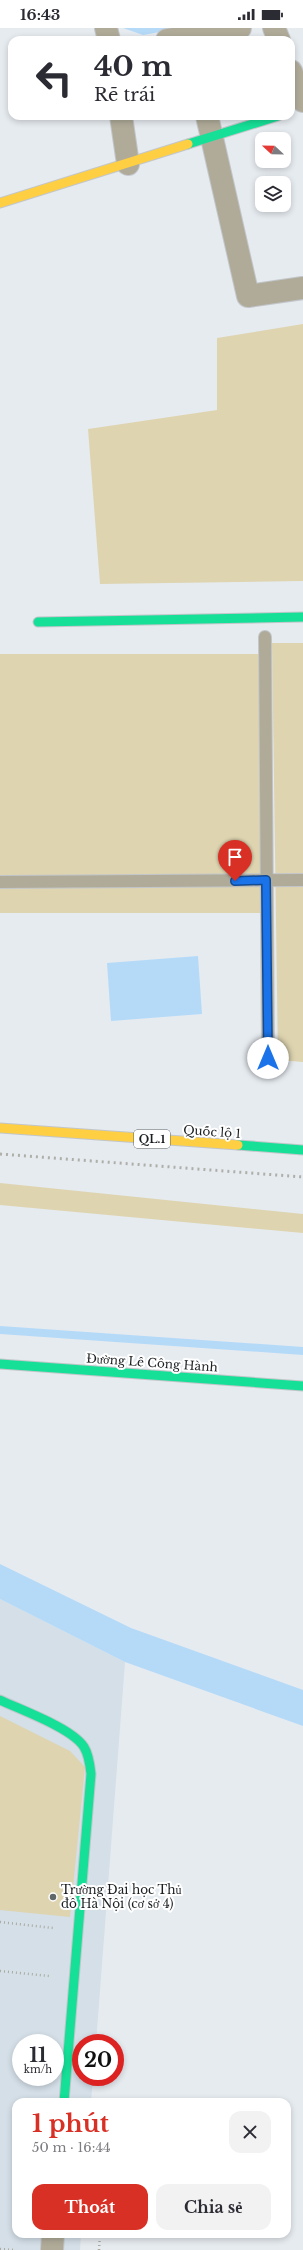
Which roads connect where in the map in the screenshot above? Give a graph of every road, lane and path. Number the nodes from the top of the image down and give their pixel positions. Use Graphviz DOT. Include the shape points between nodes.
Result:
graph roads {
  1 [pos="240,28"];
  2 [pos="199,36"];
  3 [pos="295,81"];
  4 [pos="303,102"];
  5 [pos="122,120"];
  6 [pos="208,120"];
  7 [pos="266,120"];
  8 [pos="212,138"];
  9 [pos="128,164"];
  10 [pos="0,203"];
  11 [pos="303,288"];
  12 [pos="303,617"];
  13 [pos="38,622"];
  14 [pos="265,636"];
  15 [pos="266,880"];
  16 [pos="303,880"];
  17 [pos="0,882"];
  18 [pos="268,1058"];
  19 [pos="0,1128"];
  20 [pos="303,1150"];
  21 [pos="0,1364"];
  22 [pos="303,1386"];
  23 [pos="0,1700"];
  24 [pos="0,1922"];
  25 [pos="78,1931"];
  26 [pos="0,1971"];
  27 [pos="74,1978"];
  28 [pos="64,2098"];
  29 [pos="53,2238"];
  30 [pos="100,2238"];
  31 [pos="0,2249"];
  32 [pos="14,2250"];
  33 [pos="52,2250"];
  34 [pos="99,2250"];
  1 -- 2 [label="street"];
  3 -- 4 [label="street"];
  5 -- 9 [label="street"];
  6 -- 8 [label="street"];
  7 -- 8 [label="main road"];
  8 -- 9 [label="main road"];
  8 -- 11 [label="street" via="248,296"];
  9 -- 10 [label="main road"];
  12 -- 13 [label="main road"];
  14 -- 15 [label="lane"];
  15 -- 16 [label="lane"];
  15 -- 17 [label="lane"];
  15 -- 18 [label="lane"];
  19 -- 20 [label="main road, Quốc lộ 1 / QL.1"];
  21 -- 22 [label="main road, Đường Lê Công Hành"];
  23 -- 25 [label="main road" via="66,1733 82,1745 88,1756 91,1774"];
  24 -- 25 [label="path"];
  25 -- 27 [label="main road"];
  26 -- 27 [label="path"];
  27 -- 28 [label="main road"];
  29 -- 33 [label="street"];
  30 -- 34 [label="path"];
  31 -- 32 [label="path"];
}
